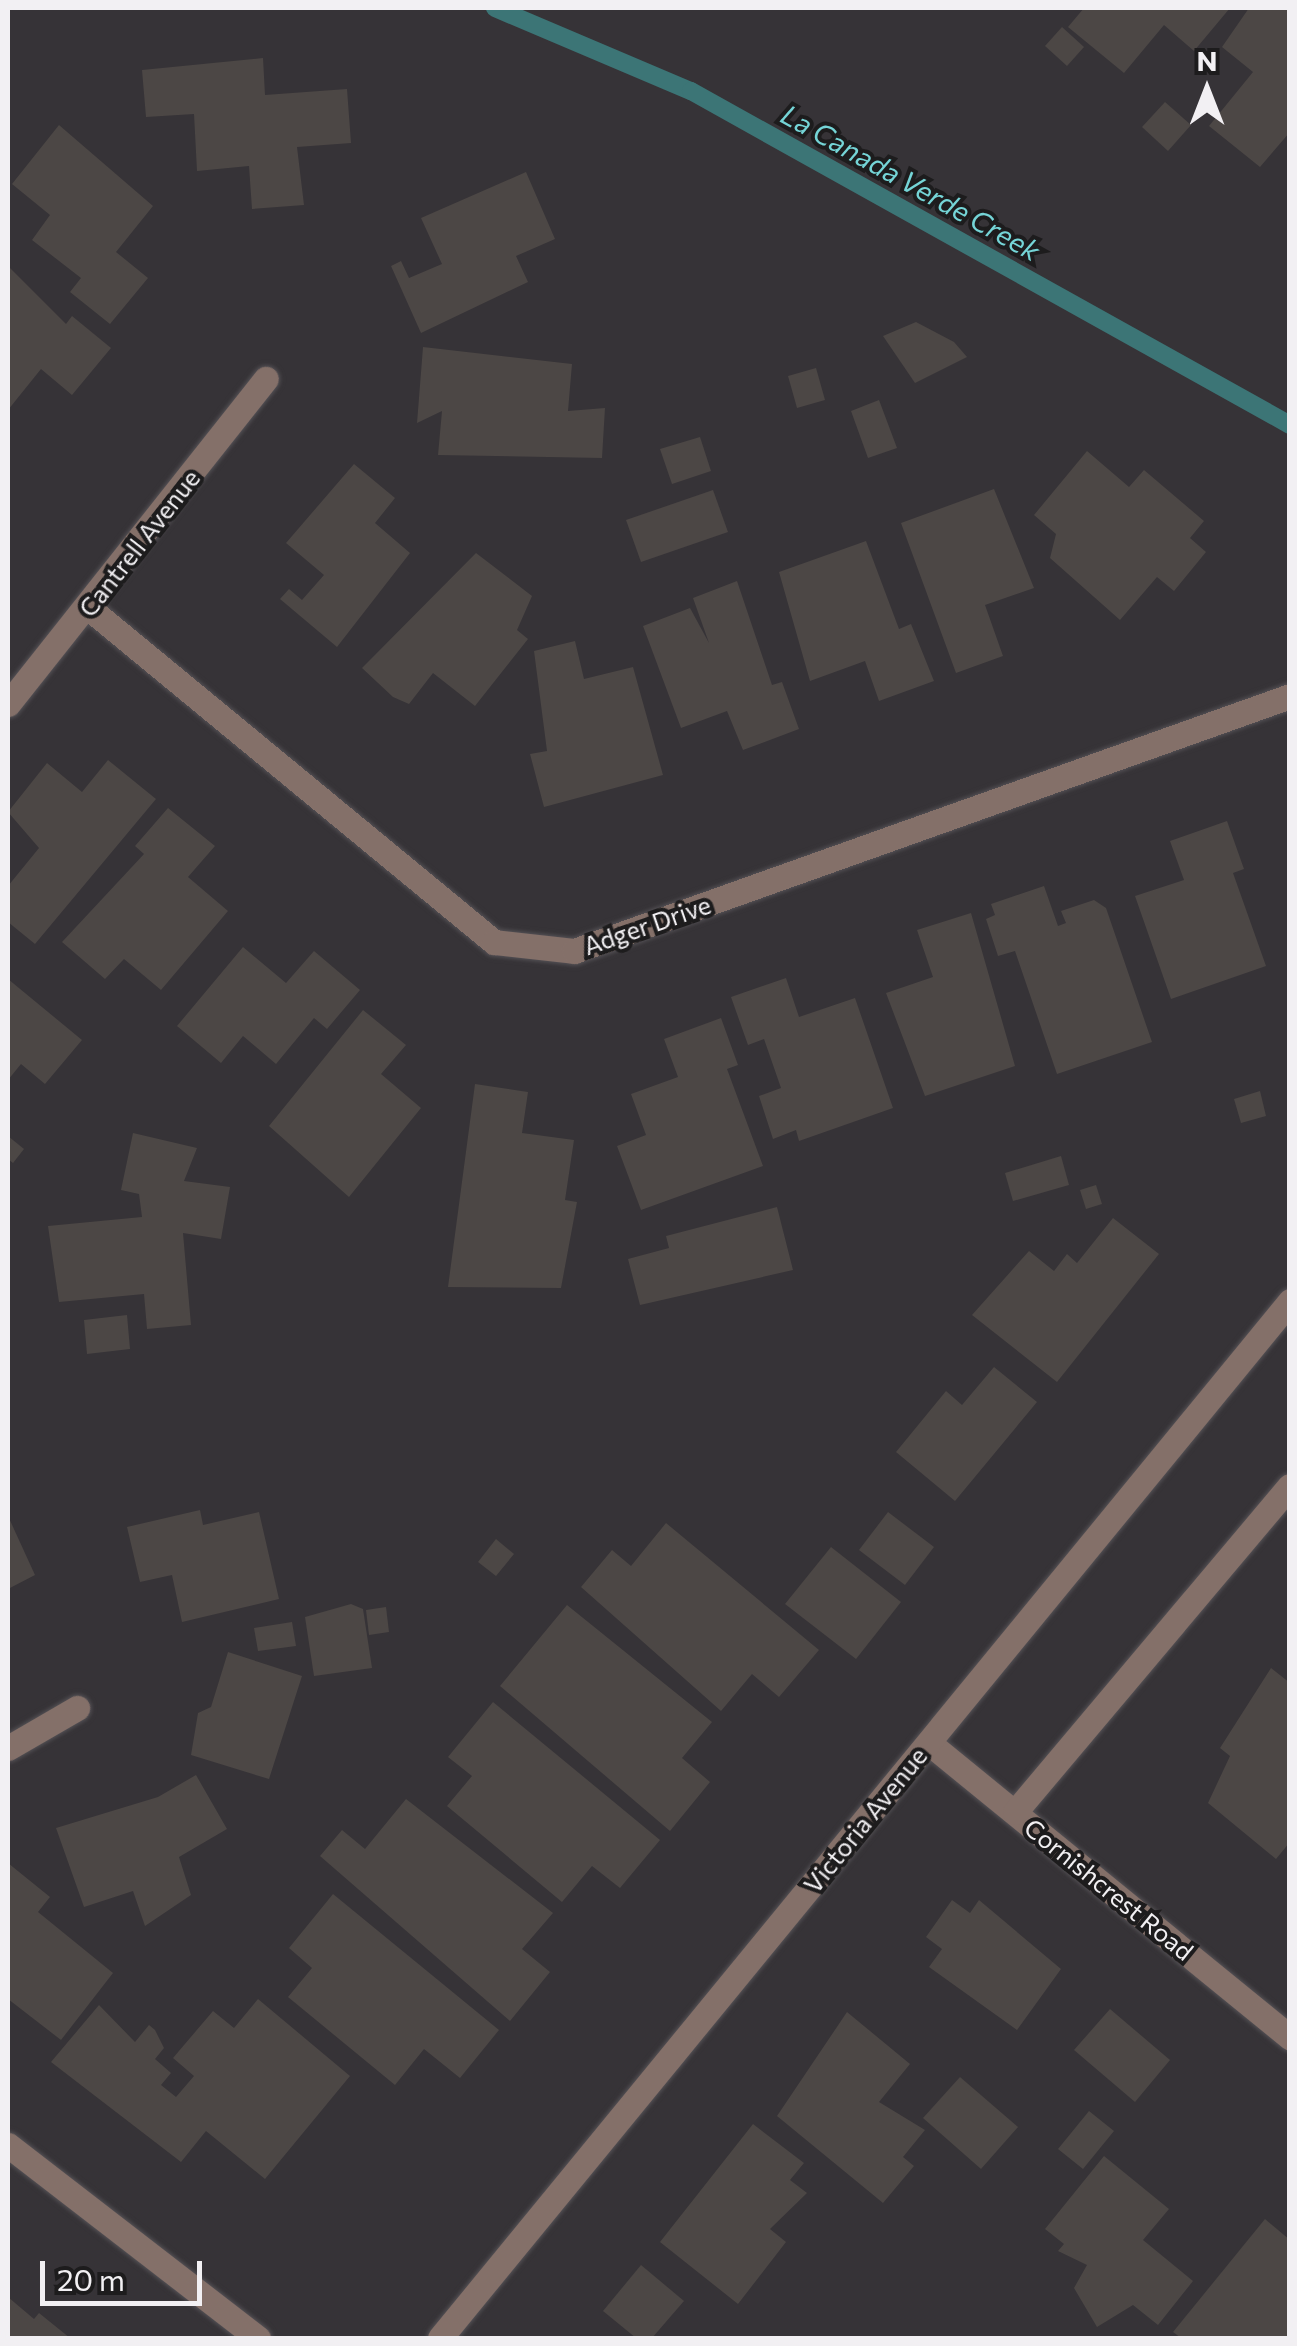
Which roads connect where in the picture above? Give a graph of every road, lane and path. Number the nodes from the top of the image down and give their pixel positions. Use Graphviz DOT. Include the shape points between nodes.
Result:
graph roads {
  1 [pos="266,379"];
  2 [pos="90,608"];
  3 [pos="1290,696"];
  4 [pos="8,704"];
  5 [pos="1290,1301"];
  6 [pos="1290,1486"];
  7 [pos="77,1708"];
  8 [pos="929,1743"];
  9 [pos="8,1748"];
  10 [pos="1016,1812"];
  11 [pos="1290,2037"];
  12 [pos="8,2145"];
  13 [pos="258,2338"];
  14 [pos="440,2338"];
  1 -- 2 [label="street, Cantrell Avenue"];
  2 -- 3 [label="street, Adger Drive" via="494,942 574,952"];
  2 -- 4 [label="street, Cantrell Avenue"];
  5 -- 8 [label="street, Victoria Avenue"];
  6 -- 10 [label="street"];
  7 -- 9 [label="street"];
  8 -- 10 [label="street, Cornishcrest Road"];
  8 -- 14 [label="street, Victoria Avenue"];
  10 -- 11 [label="street, Cornishcrest Road"];
  12 -- 13 [label="street"];
}
